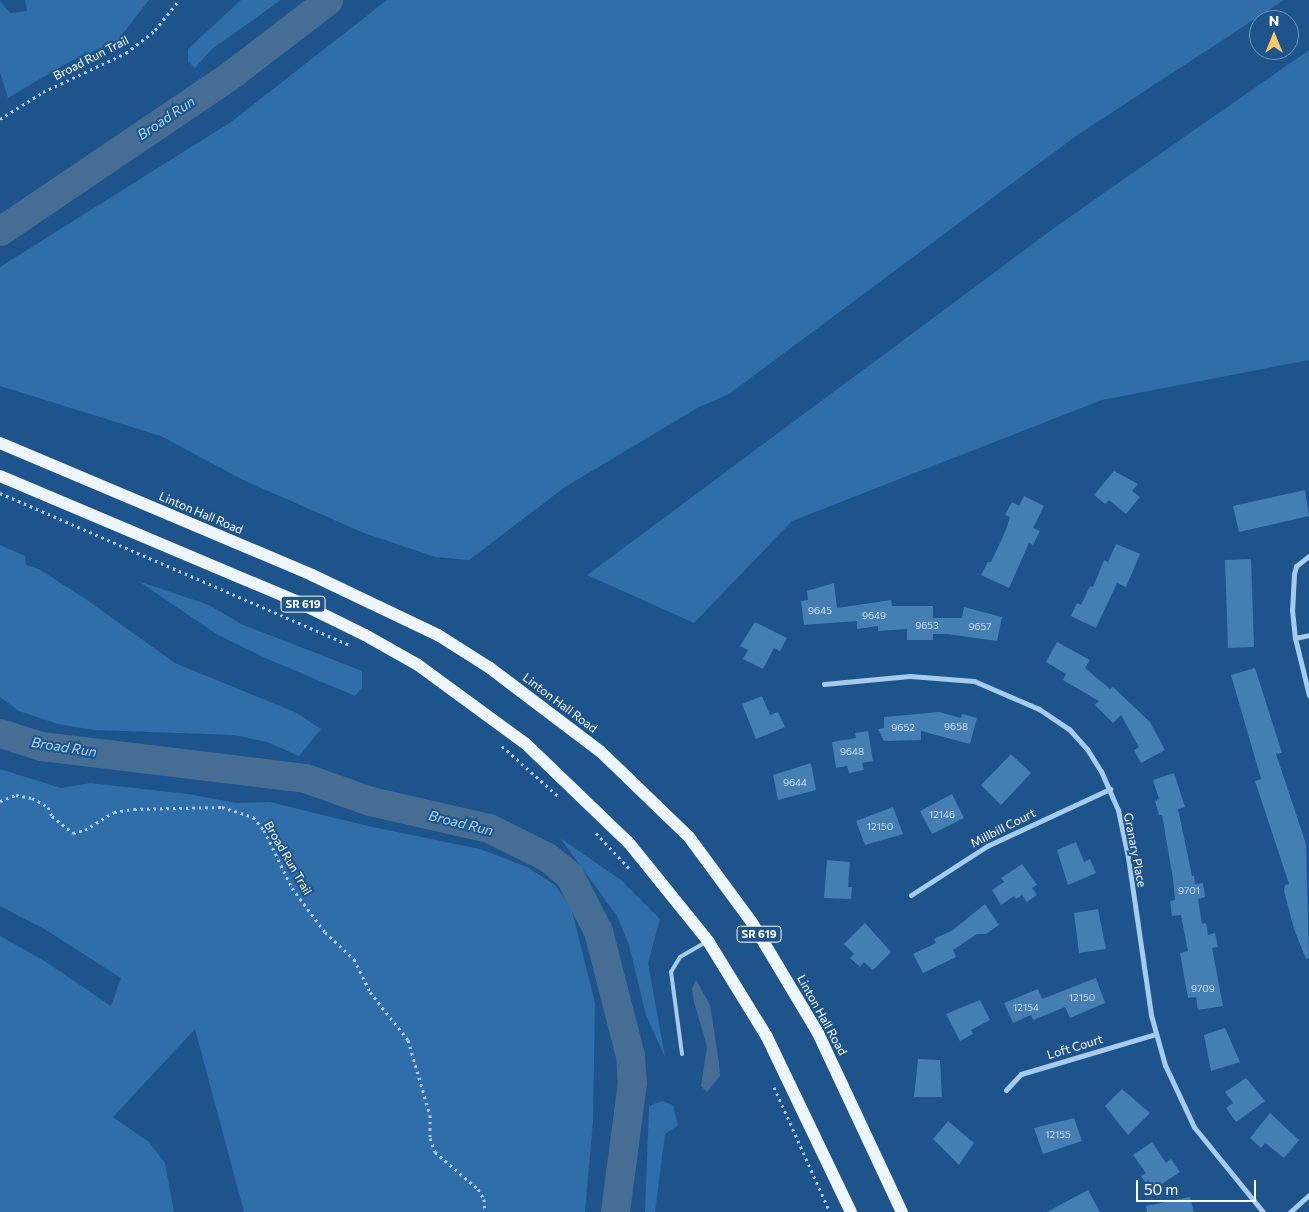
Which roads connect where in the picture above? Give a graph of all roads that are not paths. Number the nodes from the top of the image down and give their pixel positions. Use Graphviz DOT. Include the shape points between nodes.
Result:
graph roads {
  1 [pos="0,443"];
  2 [pos="0,476"];
  3 [pos="1309,556"];
  4 [pos="1309,635"];
  5 [pos="1295,638"];
  6 [pos="824,684"];
  7 [pos="1309,695"];
  8 [pos="1110,789"];
  9 [pos="911,895"];
  10 [pos="708,940"];
  11 [pos="1156,1034"];
  12 [pos="682,1054"];
  13 [pos="1006,1090"];
  14 [pos="1309,1195"];
  15 [pos="851,1212"];
  16 [pos="902,1212"];
  17 [pos="1263,1212"];
  18 [pos="1290,1212"];
  1 -- 16 [label="main road, Linton Hall Road / SR 619" via="312,575 438,635 490,668 601,752 689,837 751,921 818,1032"];
  2 -- 10 [label="main road, SR 619" via="300,603 418,665 519,738 573,787 651,867"];
  3 -- 5 [label="street" via="1296,566 1294,574"];
  4 -- 5 [label="street"];
  5 -- 7 [label="street"];
  6 -- 8 [label="street, Granary Place" via="942,676 988,685 1039,709 1069,729 1087,749"];
  8 -- 9 [label="street, Millbill Court" via="988,846"];
  8 -- 11 [label="street, Granary Place" via="1128,856"];
  10 -- 12 [label="lane" via="680,957 671,972"];
  10 -- 15 [label="main road, SR 619" via="766,1037"];
  11 -- 13 [label="street, Loft Court" via="1021,1074"];
  11 -- 17 [label="street, Granary Place" via="1175,1092 1194,1127"];
  14 -- 18 [label="street"];
}
